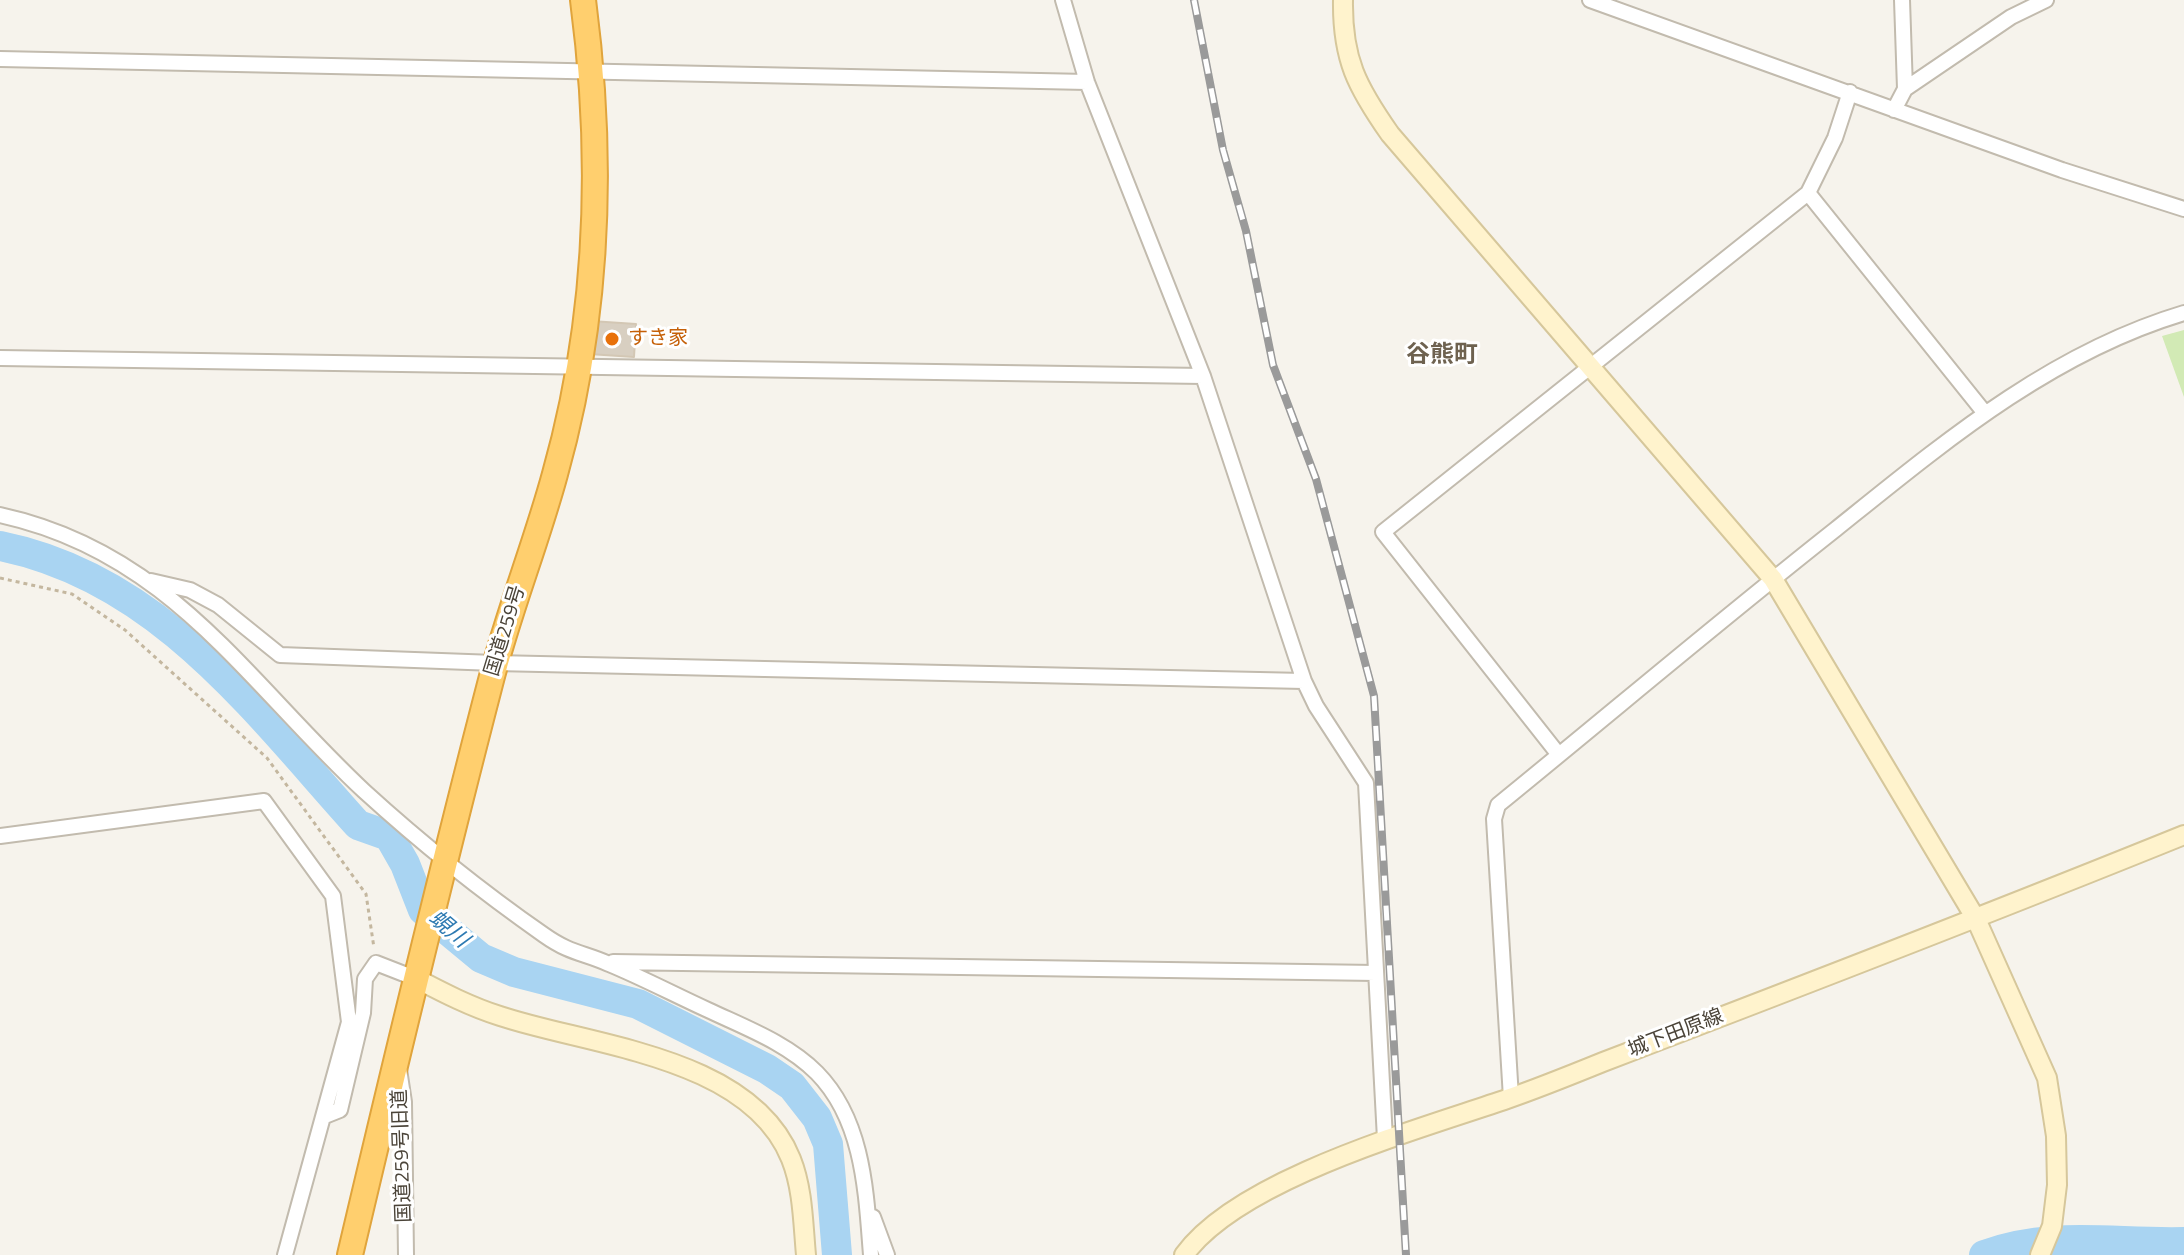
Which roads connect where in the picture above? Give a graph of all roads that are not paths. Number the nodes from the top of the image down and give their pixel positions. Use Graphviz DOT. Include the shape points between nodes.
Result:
graph roads {
  1 [pos="583,0"];
  2 [pos="1063,0"];
  3 [pos="1343,0"];
  4 [pos="1590,0"];
  5 [pos="1902,0"];
  6 [pos="2046,0"];
  7 [pos="0,59"];
  8 [pos="592,71"];
  9 [pos="1087,82"];
  10 [pos="1905,89"];
  11 [pos="1850,92"];
  12 [pos="1894,110"];
  13 [pos="1808,193"];
  14 [pos="2184,209"];
  15 [pos="2184,313"];
  16 [pos="0,358"];
  17 [pos="1590,364"];
  18 [pos="579,369"];
  19 [pos="1203,376"];
  20 [pos="1984,412"];
  21 [pos="0,515"];
  22 [pos="1773,579"];
  23 [pos="148,580"];
  24 [pos="495,663"];
  25 [pos="1304,681"];
  26 [pos="1559,755"];
  27 [pos="2184,835"];
  28 [pos="0,836"];
  29 [pos="446,868"];
  30 [pos="1976,919"];
  31 [pos="606,962"];
  32 [pos="1376,973"];
  33 [pos="417,979"];
  34 [pos="397,1057"];
  35 [pos="1511,1098"];
  36 [pos="325,1116"];
  37 [pos="1385,1139"];
  38 [pos="866,1197"];
  39 [pos="285,1255"];
  40 [pos="350,1255"];
  41 [pos="406,1255"];
  42 [pos="806,1255"];
  43 [pos="871,1255"];
  44 [pos="887,1255"];
  45 [pos="1184,1255"];
  46 [pos="2040,1255"];
  1 -- 8 [label="highway, 国道259号"];
  2 -- 9 [label="street"];
  3 -- 17 [label="street" via="1350,69 1368,102"];
  4 -- 11 [label="street"];
  5 -- 10 [label="street"];
  6 -- 10 [label="street" via="2011,17"];
  7 -- 8 [label="street"];
  8 -- 9 [label="street"];
  8 -- 18 [label="highway, 国道259号" via="597,142 594,254"];
  9 -- 19 [label="street"];
  10 -- 12 [label="street"];
  11 -- 12 [label="street"];
  11 -- 13 [label="street"];
  12 -- 14 [label="street"];
  13 -- 17 [label="street"];
  13 -- 20 [label="street"];
  15 -- 20 [label="street" via="2095,347"];
  16 -- 18 [label="street"];
  17 -- 22 [label="street"];
  17 -- 26 [label="street" via="1383,532"];
  18 -- 19 [label="street"];
  18 -- 24 [label="highway, 国道259号" via="556,473"];
  19 -- 25 [label="street"];
  20 -- 22 [label="street"];
  21 -- 23 [label="street" via="82,540"];
  22 -- 26 [label="street"];
  22 -- 30 [label="street"];
  23 -- 24 [label="street" via="190,590 218,605 280,655"];
  23 -- 29 [label="street" via="211,633"];
  24 -- 25 [label="street"];
  24 -- 29 [label="highway, 国道259号"];
  25 -- 32 [label="street" via="1366,783"];
  26 -- 35 [label="street" via="1498,805 1494,819"];
  27 -- 30 [label="street, 城下田原線"];
  28 -- 36 [label="street" via="264,801 333,896 349,1022"];
  29 -- 31 [label="street" via="567,952"];
  29 -- 33 [label="highway, 国道259号"];
  30 -- 35 [label="street, 城下田原線"];
  30 -- 46 [label="street" via="2047,1078 2057,1185 2052,1226"];
  31 -- 32 [label="street"];
  31 -- 38 [label="street" via="781,1045 818,1074 846,1114"];
  32 -- 37 [label="street"];
  33 -- 34 [label="highway, 国道259号"];
  33 -- 36 [label="street" via="376,963 365,979 363,1013 340,1110"];
  33 -- 42 [label="street" via="501,1017 671,1062 750,1105 790,1156 799,1183"];
  34 -- 40 [label="highway, 国道259号"];
  34 -- 41 [label="street, 国道259号旧道" via="404,1102"];
  35 -- 37 [label="street, 城下田原線"];
  36 -- 39 [label="street"];
  37 -- 45 [label="street, 城下田原線" via="1243,1201 1197,1236"];
  38 -- 43 [label="street"];
  38 -- 44 [label="street"];
}
